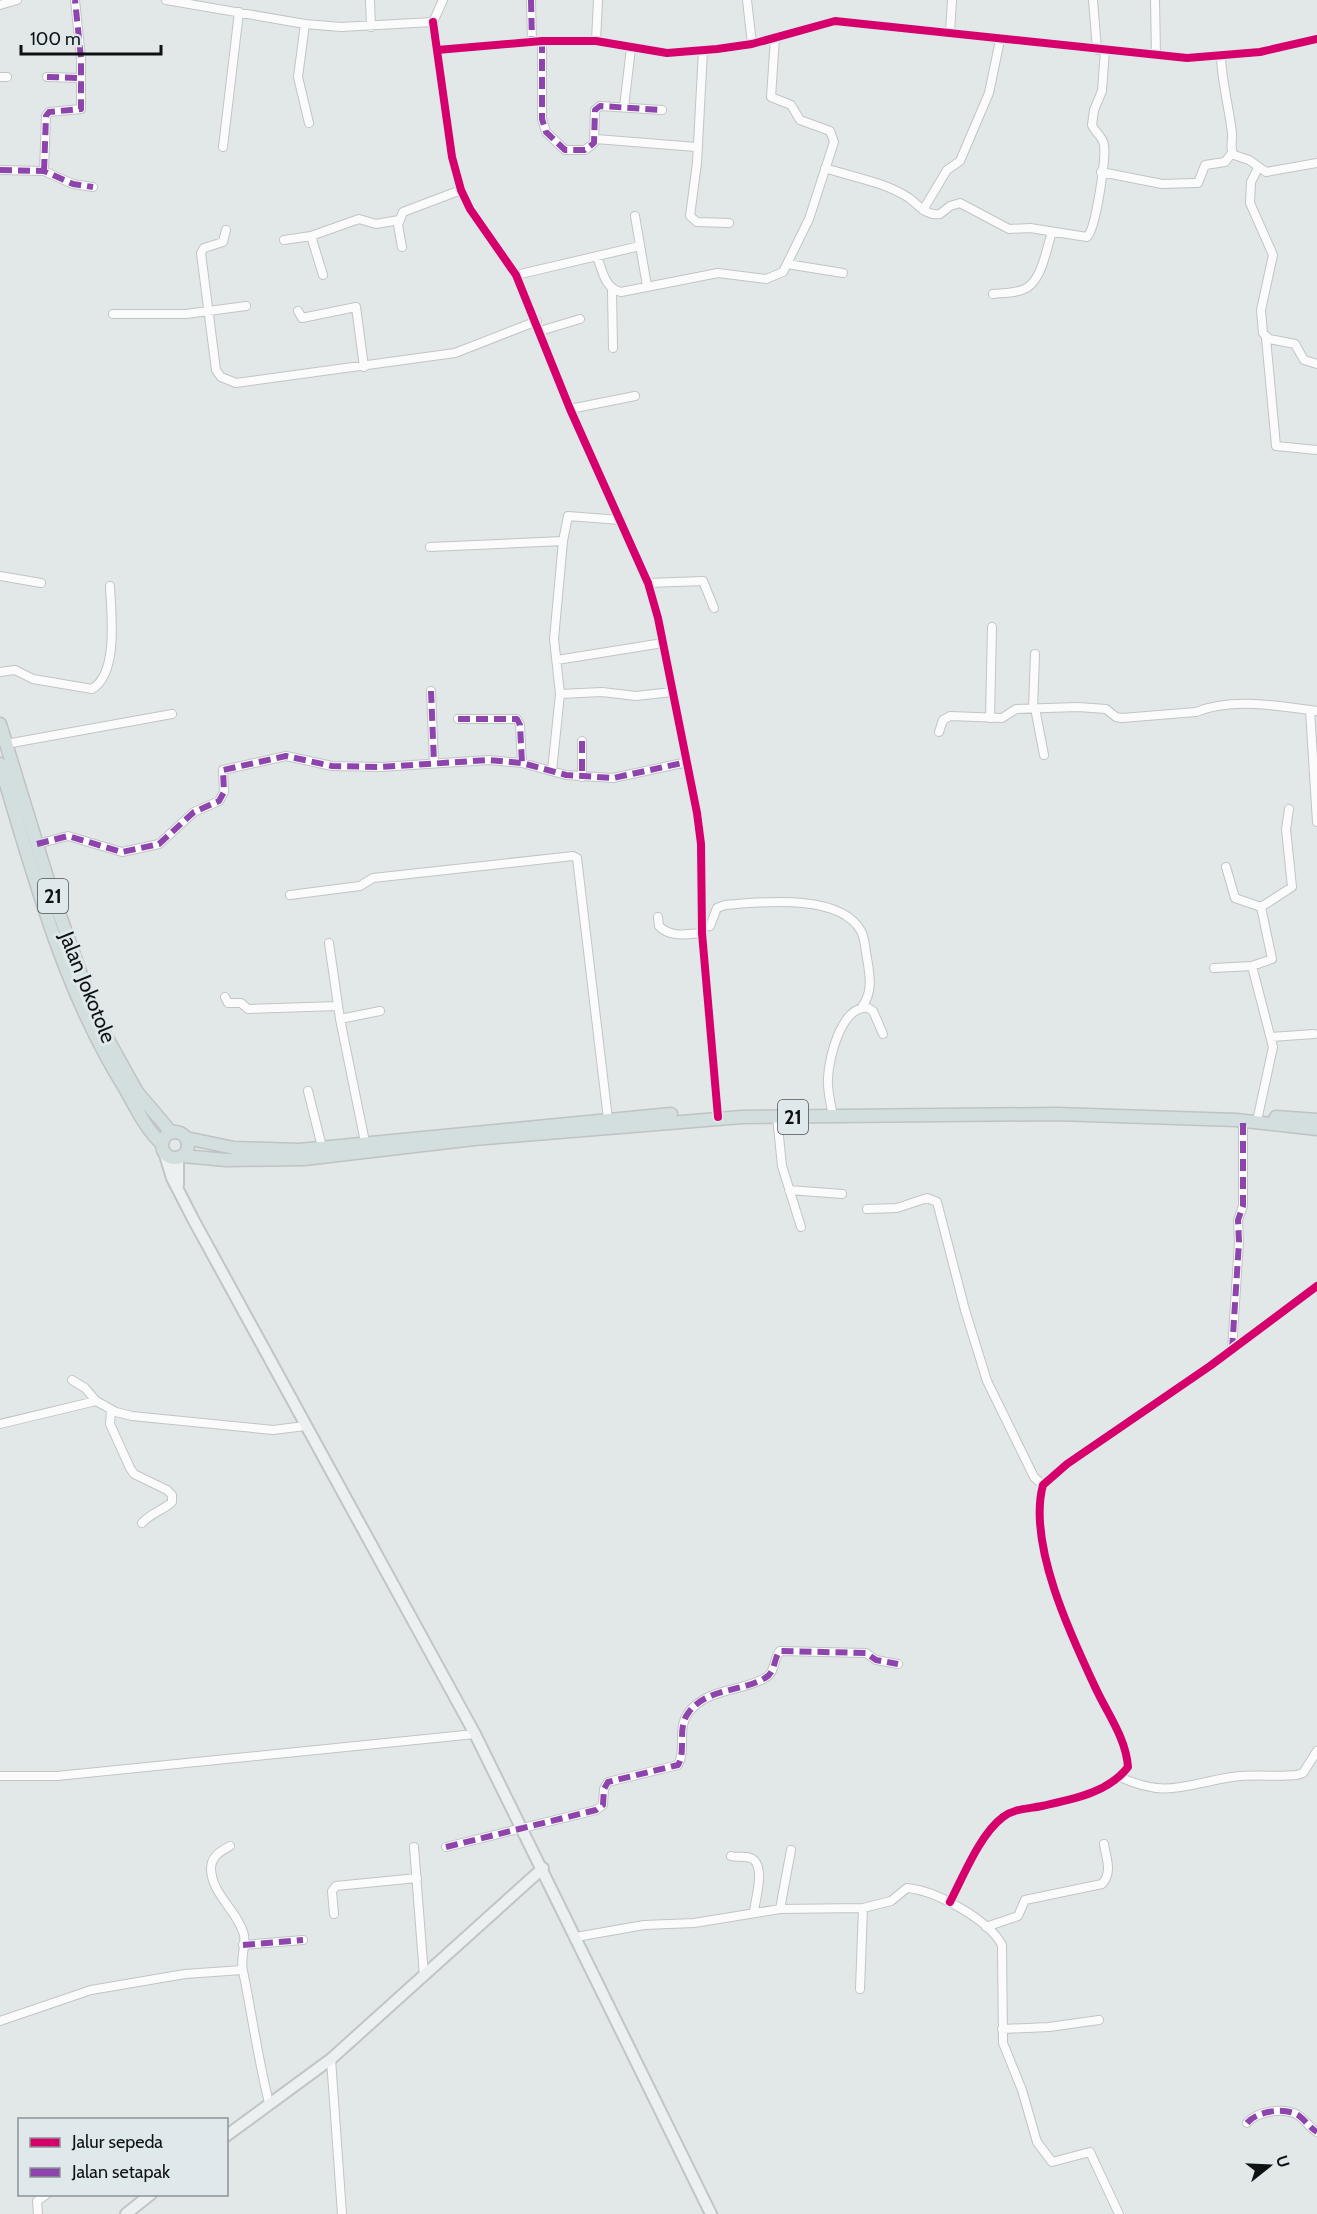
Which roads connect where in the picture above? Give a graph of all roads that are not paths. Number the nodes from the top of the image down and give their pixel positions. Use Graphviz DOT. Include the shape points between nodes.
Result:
graph roads {
  1 [pos="17,0"];
  2 [pos="75,0"];
  3 [pos="166,0"];
  4 [pos="370,0"];
  5 [pos="443,0"];
  6 [pos="531,0"];
  7 [pos="598,0"];
  8 [pos="747,0"];
  9 [pos="952,0"];
  10 [pos="1093,0"];
  11 [pos="1155,0"];
  12 [pos="0,5"];
  13 [pos="239,12"];
  14 [pos="433,22"];
  15 [pos="305,24"];
  16 [pos="371,27"];
  17 [pos="950,33"];
  18 [pos="775,38"];
  19 [pos="1317,39"];
  20 [pos="1000,40"];
  21 [pos="542,41"];
  22 [pos="596,41"];
  23 [pos="532,42"];
  24 [pos="752,44"];
  25 [pos="631,48"];
  26 [pos="437,50"];
  27 [pos="703,50"];
  28 [pos="1101,50"];
  29 [pos="1156,54"];
  30 [pos="1221,57"];
  31 [pos="47,77"];
  32 [pos="81,78"];
  33 [pos="624,107"];
  34 [pos="662,110"];
  35 [pos="309,123"];
  36 [pos="596,139"];
  37 [pos="223,147"];
  38 [pos="696,147"];
  39 [pos="1232,153"];
  40 [pos="1317,164"];
  41 [pos="825,168"];
  42 [pos="1258,168"];
  43 [pos="0,170"];
  44 [pos="44,171"];
  45 [pos="1101,172"];
  46 [pos="93,187"];
  47 [pos="461,190"];
  48 [pos="922,210"];
  49 [pos="635,216"];
  50 [pos="399,220"];
  51 [pos="729,223"];
  52 [pos="226,230"];
  53 [pos="1052,232"];
  54 [pos="310,236"];
  55 [pos="284,240"];
  56 [pos="640,246"];
  57 [pos="402,247"];
  58 [pos="597,257"];
  59 [pos="787,264"];
  60 [pos="843,273"];
  61 [pos="323,275"];
  62 [pos="516,275"];
  63 [pos="647,286"];
  64 [pos="612,290"];
  65 [pos="993,294"];
  66 [pos="246,306"];
  67 [pos="298,311"];
  68 [pos="207,312"];
  69 [pos="113,314"];
  70 [pos="580,319"];
  71 [pos="537,321"];
  72 [pos="540,331"];
  73 [pos="1266,338"];
  74 [pos="613,348"];
  75 [pos="1317,364"];
  76 [pos="364,367"];
  77 [pos="635,396"];
  78 [pos="570,409"];
  79 [pos="1317,450"];
  80 [pos="621,520"];
  81 [pos="563,541"];
  82 [pos="430,547"];
  83 [pos="0,576"];
  84 [pos="41,583"];
  85 [pos="648,583"];
  86 [pos="110,586"];
  87 [pos="714,608"];
  88 [pos="992,627"];
  89 [pos="663,643"];
  90 [pos="1035,654"];
  91 [pos="557,660"];
  92 [pos="0,672"];
  93 [pos="431,691"];
  94 [pos="672,692"];
  95 [pos="560,694"];
  96 [pos="1034,708"];
  97 [pos="1313,711"];
  98 [pos="172,714"];
  99 [pos="990,718"];
  100 [pos="459,719"];
  101 [pos="0,724"];
  102 [pos="939,732"];
  103 [pos="582,741"];
  104 [pos="6,744"];
  105 [pos="1044,755"];
  106 [pos="687,762"];
  107 [pos="434,763"];
  108 [pos="522,763"];
  109 [pos="0,764"];
  110 [pos="552,771"];
  111 [pos="582,777"];
  112 [pos="9,793"];
  113 [pos="1289,808"];
  114 [pos="1317,822"];
  115 [pos="38,844"];
  116 [pos="1226,867"];
  117 [pos="290,895"];
  118 [pos="1261,907"];
  119 [pos="658,917"];
  120 [pos="702,930"];
  121 [pos="329,943"];
  122 [pos="1252,966"];
  123 [pos="1214,968"];
  124 [pos="225,997"];
  125 [pos="338,1006"];
  126 [pos="862,1007"];
  127 [pos="380,1011"];
  128 [pos="340,1019"];
  129 [pos="883,1034"];
  130 [pos="1314,1034"];
  131 [pos="1271,1037"];
  132 [pos="308,1091"];
  133 [pos="832,1111"];
  134 [pos="718,1114"];
  135 [pos="1258,1116"];
  136 [pos="777,1117"];
  137 [pos="608,1119"];
  138 [pos="1317,1120"];
  139 [pos="1243,1121"];
  140 [pos="1317,1129"];
  141 [pos="171,1132"];
  142 [pos="186,1138"];
  143 [pos="447,1138"];
  144 [pos="365,1142"];
  145 [pos="161,1143"];
  146 [pos="322,1147"];
  147 [pos="165,1155"];
  148 [pos="180,1157"];
  149 [pos="789,1190"];
  150 [pos="178,1191"];
  151 [pos="842,1194"];
  152 [pos="867,1209"];
  153 [pos="801,1227"];
  154 [pos="1317,1286"];
  155 [pos="1232,1350"];
  156 [pos="72,1380"];
  157 [pos="96,1401"];
  158 [pos="111,1410"];
  159 [pos="0,1424"];
  160 [pos="305,1426"];
  161 [pos="1042,1485"];
  162 [pos="142,1523"];
  163 [pos="898,1664"];
  164 [pos="475,1734"];
  165 [pos="1317,1750"];
  166 [pos="0,1776"];
  167 [pos="1120,1778"];
  168 [pos="523,1829"];
  169 [pos="1104,1844"];
  170 [pos="231,1846"];
  171 [pos="414,1847"];
  172 [pos="446,1847"];
  173 [pos="791,1851"];
  174 [pos="732,1856"];
  175 [pos="543,1868"];
  176 [pos="417,1878"];
  177 [pos="950,1902"];
  178 [pos="862,1908"];
  179 [pos="780,1910"];
  180 [pos="754,1912"];
  181 [pos="334,1914"];
  182 [pos="986,1927"];
  183 [pos="576,1937"];
  184 [pos="303,1940"];
  185 [pos="243,1944"];
  186 [pos="242,1970"];
  187 [pos="424,1976"];
  188 [pos="860,1989"];
  189 [pos="1099,2020"];
  190 [pos="0,2021"];
  191 [pos="1002,2030"];
  192 [pos="331,2059"];
  193 [pos="269,2103"];
  194 [pos="1247,2123"];
  195 [pos="1317,2132"];
  196 [pos="228,2134"];
  197 [pos="44,2196"];
  198 [pos="148,2196"];
  199 [pos="38,2214"];
  200 [pos="126,2214"];
  201 [pos="342,2214"];
  202 [pos="711,2214"];
  203 [pos="1119,2214"];
  1 -- 12 [label="street"];
  2 -- 32 [label="street"];
  3 -- 13 [label="street"];
  4 -- 16 [label="street"];
  5 -- 14 [label="street"];
  6 -- 23 [label="street"];
  7 -- 22 [label="street"];
  8 -- 24 [label="street"];
  9 -- 17 [label="street"];
  10 -- 28 [label="street"];
  11 -- 29 [label="street"];
  13 -- 15 [label="street"];
  13 -- 37 [label="street"];
  14 -- 16 [label="street"];
  14 -- 26 [label="street"];
  15 -- 16 [label="street"];
  15 -- 35 [label="street" via="298,77"];
  17 -- 18 [label="street" via="835,21"];
  17 -- 20 [label="street"];
  18 -- 24 [label="street"];
  18 -- 41 [label="street" via="771,97 791,105 800,120 834,135"];
  19 -- 30 [label="street"];
  20 -- 28 [label="street"];
  20 -- 48 [label="street" via="989,93 960,161 947,170"];
  21 -- 22 [label="street"];
  21 -- 23 [label="street"];
  21 -- 36 [label="street" via="542,118 546,132 565,150 585,150"];
  22 -- 25 [label="street"];
  23 -- 26 [label="street"];
  24 -- 27 [label="street"];
  25 -- 27 [label="street" via="667,53"];
  25 -- 33 [label="street"];
  26 -- 47 [label="street" via="452,157"];
  27 -- 38 [label="street"];
  28 -- 29 [label="street"];
  28 -- 45 [label="street" via="1102,91 1092,125 1104,144"];
  29 -- 30 [label="street"];
  30 -- 39 [label="street"];
  31 -- 32 [label="street"];
  32 -- 44 [label="street" via="81,110 49,112 46,116"];
  33 -- 34 [label="street"];
  33 -- 36 [label="street" via="600,106 595,110"];
  36 -- 38 [label="street"];
  38 -- 51 [label="street" via="690,216 696,222"];
  39 -- 42 [label="street"];
  39 -- 45 [label="street" via="1225,162 1205,165 1198,183 1162,184"];
  40 -- 42 [label="street" via="1266,172"];
  41 -- 48 [label="street" via="908,197"];
  41 -- 59 [label="street" via="809,219"];
  42 -- 73 [label="street" via="1251,182 1250,203 1273,255 1260,320"];
  43 -- 44 [label="street"];
  44 -- 46 [label="street" via="77,185"];
  45 -- 53 [label="street" via="1090,234 1083,237"];
  47 -- 50 [label="street" via="403,212"];
  47 -- 62 [label="street"];
  48 -- 53 [label="street" via="940,214 960,203 1009,230"];
  49 -- 56 [label="street"];
  50 -- 54 [label="street" via="376,224 359,219"];
  50 -- 57 [label="street"];
  52 -- 68 [label="street" via="220,244 201,250"];
  53 -- 65 [label="street" via="1031,285 1023,290"];
  54 -- 55 [label="street"];
  54 -- 61 [label="street"];
  56 -- 58 [label="street"];
  56 -- 63 [label="street"];
  58 -- 62 [label="street"];
  58 -- 64 [label="street"];
  59 -- 60 [label="street"];
  59 -- 63 [label="street" via="783,272 766,279 718,273"];
  62 -- 71 [label="street"];
  63 -- 64 [label="street" via="621,292"];
  64 -- 74 [label="street"];
  66 -- 68 [label="street"];
  67 -- 76 [label="street" via="302,318 356,307"];
  68 -- 69 [label="street"];
  68 -- 76 [label="street" via="216,369 225,380 236,383"];
  70 -- 72 [label="street"];
  71 -- 72 [label="street"];
  71 -- 76 [label="street" via="455,354"];
  72 -- 78 [label="street"];
  73 -- 75 [label="street" via="1295,344 1304,360"];
  73 -- 79 [label="street" via="1275,444 1278,448"];
  77 -- 78 [label="street"];
  78 -- 80 [label="street"];
  80 -- 81 [label="street" via="568,516"];
  80 -- 85 [label="street"];
  81 -- 82 [label="street"];
  81 -- 91 [label="street" via="554,639"];
  83 -- 84 [label="street"];
  85 -- 87 [label="street" via="704,581"];
  85 -- 89 [label="street"];
  86 -- 92 [label="street" via="110,656 99,685 92,689 33,679 15,670"];
  88 -- 99 [label="street"];
  89 -- 91 [label="street"];
  89 -- 94 [label="street"];
  90 -- 96 [label="street"];
  91 -- 95 [label="street"];
  93 -- 107 [label="street"];
  94 -- 95 [label="street" via="636,696 602,692"];
  94 -- 106 [label="street"];
  95 -- 110 [label="street"];
  96 -- 97 [label="street" via="1100,708 1122,718 1241,704"];
  96 -- 99 [label="street" via="1016,709 1002,718"];
  96 -- 105 [label="street"];
  97 -- 114 [label="street"];
  98 -- 104 [label="street"];
  99 -- 102 [label="street" via="950,716 943,720"];
  100 -- 108 [label="street" via="517,719"];
  101 -- 104 [label="highway, Jalan Jokotole / 21"];
  103 -- 111 [label="street"];
  104 -- 112 [label="highway, Jalan Jokotole / 21"];
  106 -- 111 [label="street" via="613,778"];
  106 -- 120 [label="street" via="701,844"];
  107 -- 108 [label="street"];
  107 -- 115 [label="street" via="396,768 332,766 280,756 223,770 224,792 219,801 194,812 159,844 114,851 68,836"];
  108 -- 110 [label="street"];
  109 -- 112 [label="highway, Jalan Jokotole / 21"];
  110 -- 111 [label="street"];
  112 -- 115 [label="highway, Jalan Jokotole / 21"];
  112 -- 145 [label="highway, Jalan Jokotole / 21" via="47,916 84,1015 117,1076"];
  113 -- 118 [label="street" via="1286,829 1292,887"];
  115 -- 141 [label="highway, Jalan Jokotole / 21" via="73,955 103,1031 137,1092"];
  116 -- 118 [label="street" via="1235,898"];
  117 -- 137 [label="street" via="360,886 373,878 577,858"];
  118 -- 122 [label="street" via="1272,959"];
  119 -- 120 [label="street" via="663,930 677,934"];
  120 -- 126 [label="street" via="710,926 717,908 725,905 801,901 828,907 856,923 863,934 870,988"];
  120 -- 134 [label="street"];
  121 -- 125 [label="street"];
  122 -- 123 [label="street"];
  122 -- 131 [label="street"];
  124 -- 125 [label="street" via="228,1003 241,1004 248,1010"];
  125 -- 128 [label="street"];
  126 -- 129 [label="street" via="873,1011"];
  126 -- 133 [label="street" via="846,1017 841,1028 827,1078"];
  127 -- 128 [label="street"];
  128 -- 144 [label="street"];
  130 -- 131 [label="street"];
  131 -- 135 [label="street" via="1273,1047"];
  132 -- 146 [label="street"];
  133 -- 134 [label="highway, 21"];
  133 -- 135 [label="highway, 21" via="1057,1108"];
  134 -- 136 [label="highway, 21"];
  134 -- 137 [label="highway, 21"];
  134 -- 143 [label="highway, 21"];
  135 -- 138 [label="highway, 21"];
  136 -- 139 [label="highway, 21" via="1057,1114"];
  136 -- 149 [label="street" via="782,1166"];
  137 -- 143 [label="highway, 21"];
  139 -- 140 [label="highway, 21"];
  139 -- 155 [label="street" via="1243,1206 1237,1234"];
  141 -- 142 [label="highway, 21"];
  141 -- 145 [label="highway"];
  142 -- 146 [label="highway, 21" via="270,1151"];
  142 -- 148 [label="highway" via="188,1148"];
  143 -- 144 [label="highway, 21"];
  143 -- 148 [label="highway, 21" via="304,1159"];
  144 -- 146 [label="highway, 21"];
  145 -- 147 [label="highway, 21"];
  147 -- 148 [label="highway, 21"];
  147 -- 150 [label="main road"];
  148 -- 150 [label="main road"];
  149 -- 151 [label="street"];
  149 -- 153 [label="street"];
  150 -- 160 [label="main road"];
  152 -- 161 [label="street" via="897,1208 927,1198 937,1202 987,1381 1034,1477"];
  154 -- 155 [label="street"];
  155 -- 161 [label="street"];
  156 -- 157 [label="street" via="86,1388"];
  157 -- 158 [label="street"];
  157 -- 159 [label="street"];
  158 -- 160 [label="street" via="222,1426 273,1430"];
  158 -- 162 [label="street" via="110,1424 134,1474 172,1495 169,1506 150,1514"];
  160 -- 164 [label="main road"];
  161 -- 167 [label="street" via="1046,1562 1082,1658 1127,1753 1128,1767"];
  163 -- 168 [label="street" via="876,1660 866,1653 780,1651 765,1678 720,1692 689,1711 681,1728 678,1765 608,1782 601,1808"];
  164 -- 166 [label="street" via="57,1776"];
  164 -- 168 [label="main road"];
  165 -- 167 [label="street" via="1303,1773 1297,1775 1232,1777 1166,1790 1142,1787"];
  167 -- 177 [label="street" via="1102,1789 1061,1802 1015,1810 1002,1818 979,1847"];
  168 -- 172 [label="street"];
  168 -- 175 [label="main road"];
  169 -- 182 [label="street" via="1109,1870 1102,1884 1025,1900 1018,1917"];
  170 -- 185 [label="street" via="216,1854 211,1872 225,1904 240,1925"];
  171 -- 176 [label="street"];
  173 -- 179 [label="street"];
  174 -- 180 [label="street" via="756,1862 759,1881"];
  175 -- 183 [label="main road"];
  175 -- 187 [label="main road"];
  176 -- 181 [label="street" via="336,1886 332,1891"];
  176 -- 187 [label="street"];
  177 -- 178 [label="street" via="907,1888 891,1901"];
  177 -- 182 [label="street"];
  178 -- 179 [label="street"];
  178 -- 188 [label="street"];
  179 -- 180 [label="street"];
  180 -- 183 [label="street"];
  182 -- 191 [label="street" via="1002,1945"];
  183 -- 202 [label="main road"];
  184 -- 185 [label="street"];
  185 -- 186 [label="street"];
  186 -- 190 [label="street" via="185,1974 91,1990"];
  186 -- 193 [label="street"];
  187 -- 192 [label="main road"];
  189 -- 191 [label="street"];
  191 -- 203 [label="street" via="1007,2055 1043,2152 1052,2162 1090,2152"];
  192 -- 193 [label="main road"];
  192 -- 201 [label="street"];
  193 -- 196 [label="main road"];
  194 -- 195 [label="street" via="1264,2114 1286,2111 1301,2116"];
  197 -- 199 [label="street" via="38,2201"];
  198 -- 200 [label="main road"];
}
